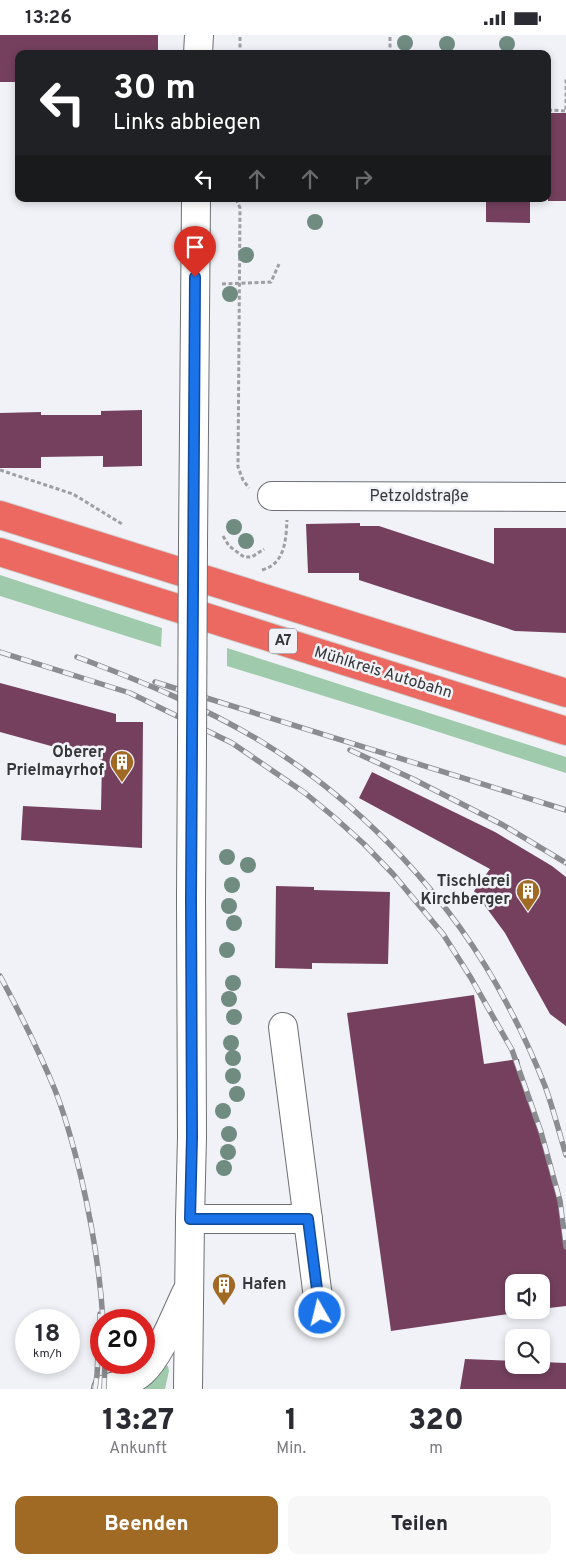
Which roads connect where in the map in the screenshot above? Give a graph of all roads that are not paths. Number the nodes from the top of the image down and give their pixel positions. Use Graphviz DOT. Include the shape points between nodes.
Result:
graph roads {
  1 [pos="198,35"];
  2 [pos="198,50"];
  3 [pos="196,202"];
  4 [pos="272,496"];
  5 [pos="566,497"];
  6 [pos="0,515"];
  7 [pos="0,552"];
  8 [pos="566,693"];
  9 [pos="566,731"];
  10 [pos="283,1027"];
  11 [pos="190,1219"];
  12 [pos="308,1219"];
  13 [pos="189,1287"];
  14 [pos="320,1313"];
  15 [pos="106,1389"];
  16 [pos="188,1389"];
  1 -- 2 [label="street"];
  3 -- 11 [label="street, bridge"];
  4 -- 5 [label="street, Petzoldstraße"];
  6 -- 8 [label="highway, A7"];
  7 -- 9 [label="highway, Mühlkreis Autobahn / A7"];
  10 -- 12 [label="street"];
  11 -- 12 [label="street"];
  11 -- 13 [label="street"];
  12 -- 14 [label="street"];
  13 -- 15 [label="street" via="150,1362 121,1385"];
  13 -- 16 [label="street"];
}
